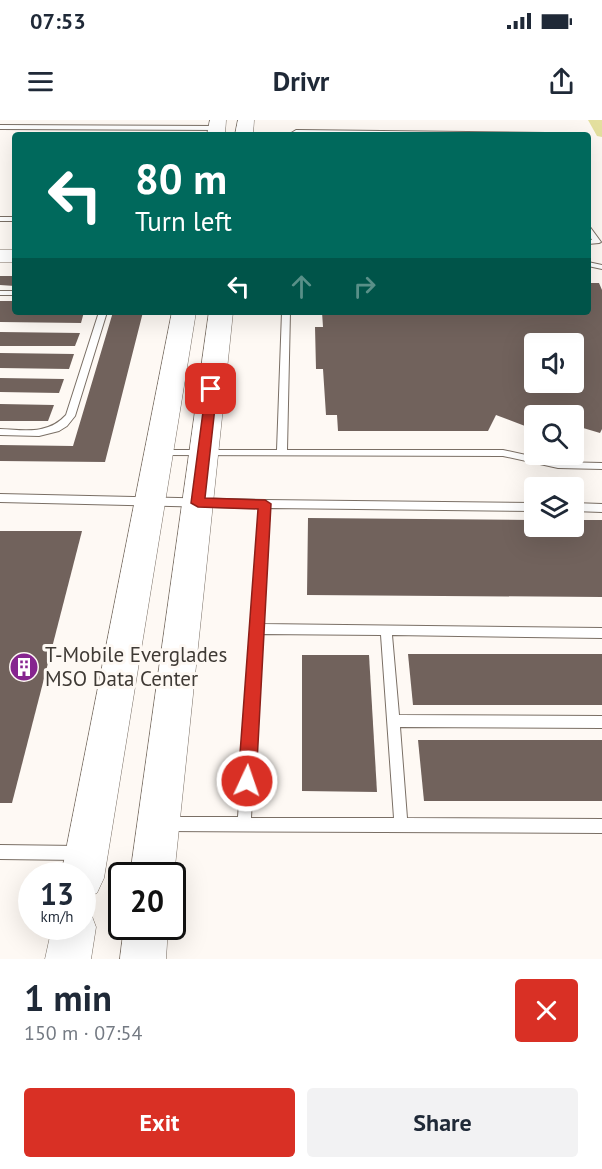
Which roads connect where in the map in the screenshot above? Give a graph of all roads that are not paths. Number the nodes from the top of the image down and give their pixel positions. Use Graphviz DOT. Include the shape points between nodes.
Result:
graph roads {
  1 [pos="0,127"];
  2 [pos="70,127"];
  3 [pos="217,128"];
  4 [pos="181,131"];
  5 [pos="68,132"];
  6 [pos="591,233"];
  7 [pos="591,242"];
  8 [pos="102,315"];
  9 [pos="183,315"];
  10 [pos="221,315"];
  11 [pos="286,315"];
  12 [pos="0,432"];
  13 [pos="159,453"];
  14 [pos="204,453"];
  15 [pos="282,453"];
  16 [pos="602,466"];
  17 [pos="0,498"];
  18 [pos="150,501"];
  19 [pos="198,503"];
  20 [pos="265,504"];
  21 [pos="524,507"];
  22 [pos="584,507"];
  23 [pos="602,508"];
  24 [pos="256,629"];
  25 [pos="386,631"];
  26 [pos="602,633"];
  27 [pos="393,721"];
  28 [pos="602,722"];
  29 [pos="158,824"];
  30 [pos="244,825"];
  31 [pos="401,826"];
  32 [pos="602,826"];
  33 [pos="0,852"];
  34 [pos="65,862"];
  35 [pos="86,862"];
  36 [pos="154,862"];
  37 [pos="72,940"];
  38 [pos="145,940"];
  39 [pos="68,959"];
  40 [pos="143,959"];
  1 -- 2 [label="lane"];
  2 -- 4 [label="lane"];
  2 -- 5 [label="lane"];
  3 -- 4 [label="lane"];
  6 -- 7 [label="lane" via="597,242"];
  8 -- 12 [label="lane" via="65,424 56,431"];
  9 -- 13 [label="street"];
  10 -- 14 [label="street"];
  11 -- 15 [label="lane"];
  13 -- 14 [label="lane"];
  13 -- 18 [label="street"];
  14 -- 15 [label="lane"];
  14 -- 19 [label="street"];
  15 -- 16 [label="lane" via="503,453 558,465"];
  17 -- 18 [label="lane"];
  18 -- 19 [label="lane"];
  18 -- 35 [label="street"];
  19 -- 20 [label="lane"];
  19 -- 29 [label="street"];
  20 -- 21 [label="lane"];
  20 -- 24 [label="lane"];
  22 -- 23 [label="lane"];
  24 -- 25 [label="lane"];
  24 -- 30 [label="lane"];
  25 -- 26 [label="lane"];
  25 -- 27 [label="lane"];
  27 -- 28 [label="lane"];
  27 -- 31 [label="lane"];
  29 -- 30 [label="lane"];
  29 -- 36 [label="street"];
  30 -- 31 [label="lane"];
  31 -- 32 [label="lane"];
  33 -- 34 [label="lane"];
  37 -- 39 [label="street"];
  38 -- 40 [label="street"];
}
